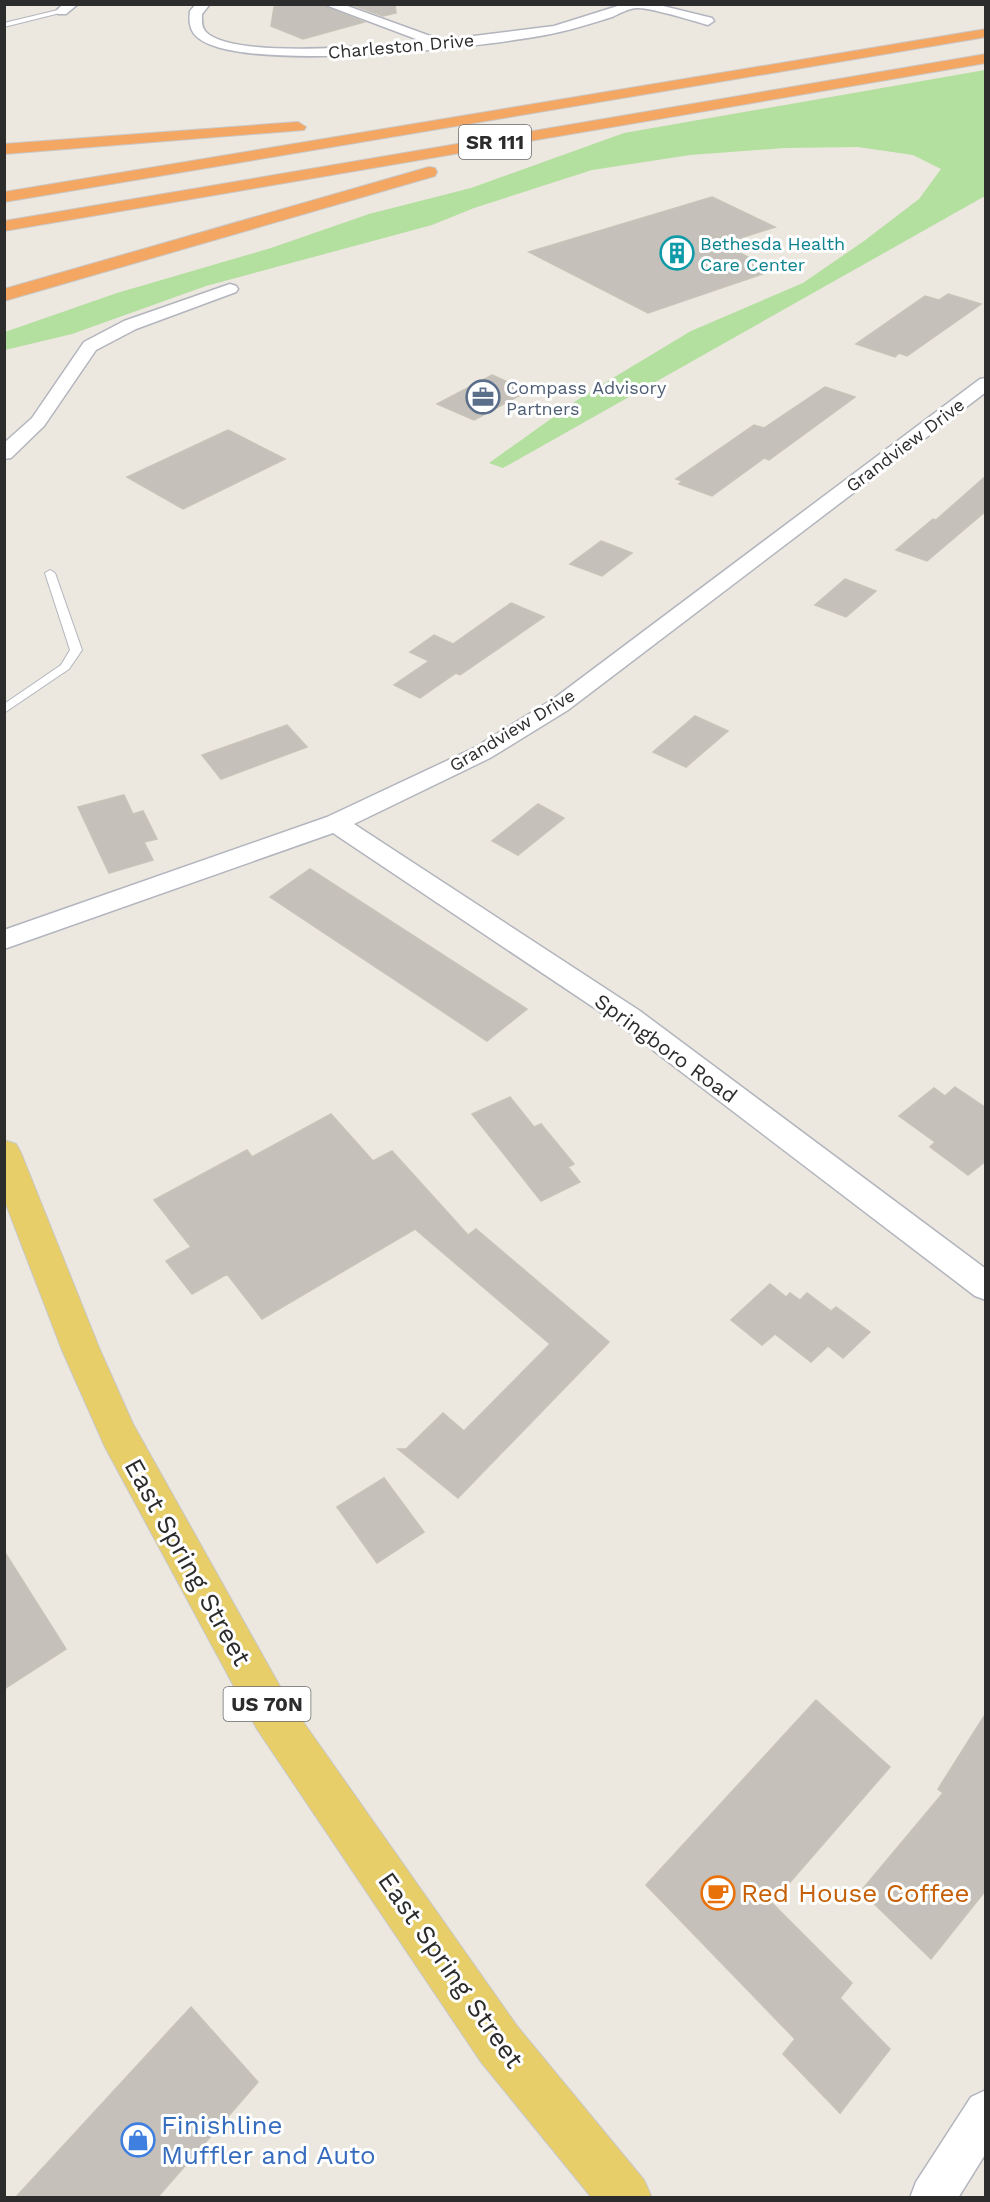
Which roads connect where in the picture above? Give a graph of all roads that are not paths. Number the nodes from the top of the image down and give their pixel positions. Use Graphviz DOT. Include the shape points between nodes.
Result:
graph roads {
  1 [pos="204,4"];
  2 [pos="329,4"];
  3 [pos="637,4"];
  4 [pos="67,8"];
  5 [pos="708,21"];
  6 [pos="4,25"];
  7 [pos="986,33"];
  8 [pos="436,43"];
  9 [pos="986,58"];
  10 [pos="699,81"];
  11 [pos="795,91"];
  12 [pos="358,122"];
  13 [pos="313,126"];
  14 [pos="4,149"];
  15 [pos="4,197"];
  16 [pos="4,226"];
  17 [pos="230,289"];
  18 [pos="4,295"];
  19 [pos="986,383"];
  20 [pos="4,454"];
  21 [pos="50,573"];
  22 [pos="4,710"];
  23 [pos="336,823"];
  24 [pos="4,940"];
  25 [pos="4,1153"];
  26 [pos="986,1287"];
  27 [pos="986,2112"];
  28 [pos="626,2198"];
  29 [pos="932,2198"];
  1 -- 8 [label="street, Charleston Drive" via="196,11 195,23 202,36 234,48 312,53"];
  2 -- 8 [label="street"];
  3 -- 5 [label="street"];
  3 -- 8 [label="street, Charleston Drive" via="553,30"];
  4 -- 6 [label="lane"];
  7 -- 10 [label="highway, SR 111"];
  9 -- 11 [label="highway, SR 111"];
  10 -- 12 [label="highway"];
  10 -- 15 [label="highway, SR 111"];
  11 -- 16 [label="highway, SR 111"];
  11 -- 18 [label="highway" via="513,151 416,176"];
  13 -- 14 [label="highway"];
  17 -- 20 [label="street" via="130,325 90,346 38,422"];
  19 -- 23 [label="street, Grandview Drive" via="560,705 482,753"];
  21 -- 22 [label="lane" via="76,650 65,668"];
  23 -- 24 [label="street, Grandview Drive"];
  23 -- 26 [label="street, Springboro Road" via="630,1018"];
  25 -- 28 [label="main road, East Spring Street / US 70N" via="119,1436 272,1714 499,2044"];
  27 -- 29 [label="street"];
}
